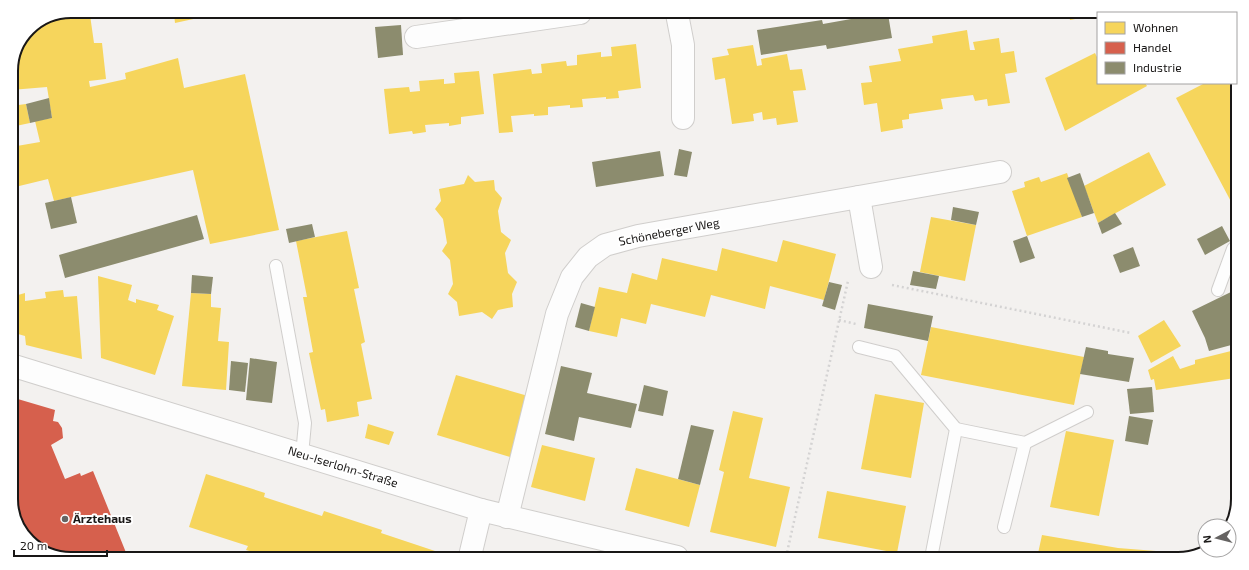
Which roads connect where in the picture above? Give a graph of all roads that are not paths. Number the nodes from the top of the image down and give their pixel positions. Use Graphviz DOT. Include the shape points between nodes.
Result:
graph roads {
  1 [pos="546,18"];
  2 [pos="678,18"];
  3 [pos="416,37"];
  4 [pos="683,118"];
  5 [pos="1000,172"];
  6 [pos="859,197"];
  7 [pos="1231,254"];
  8 [pos="276,266"];
  9 [pos="871,267"];
  10 [pos="1218,290"];
  11 [pos="859,347"];
  12 [pos="18,367"];
  13 [pos="1087,412"];
  14 [pos="956,429"];
  15 [pos="1025,443"];
  16 [pos="302,455"];
  17 [pos="481,510"];
  18 [pos="507,517"];
  19 [pos="1004,527"];
  20 [pos="471,552"];
  21 [pos="657,552"];
  22 [pos="932,552"];
  1 -- 3 [label="street"];
  2 -- 4 [label="street" via="683,45"];
  5 -- 6 [label="street, Schöneberger Weg"];
  6 -- 9 [label="street"];
  6 -- 18 [label="street, Schöneberger Weg" via="638,236 605,245 588,256 572,277 557,314"];
  7 -- 10 [label="lane"];
  8 -- 16 [label="lane" via="306,423"];
  11 -- 14 [label="lane" via="894,356"];
  12 -- 16 [label="street, Neu-Iserlohn-Straße"];
  13 -- 15 [label="lane"];
  14 -- 15 [label="lane"];
  14 -- 22 [label="lane"];
  15 -- 19 [label="lane"];
  16 -- 17 [label="street, Neu-Iserlohn-Straße"];
  17 -- 18 [label="street, Neu-Iserlohn-Straße"];
  17 -- 20 [label="street"];
  18 -- 21 [label="street, Neu-Iserlohn-Straße"];
}
